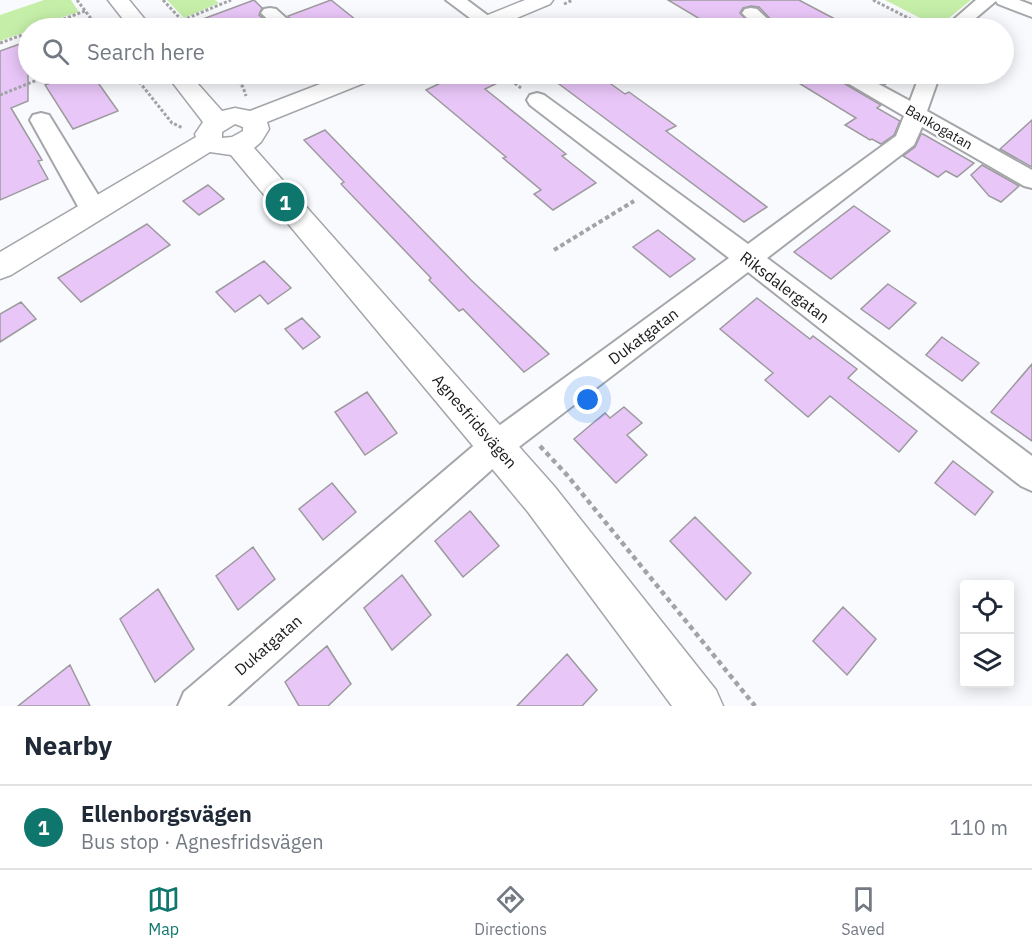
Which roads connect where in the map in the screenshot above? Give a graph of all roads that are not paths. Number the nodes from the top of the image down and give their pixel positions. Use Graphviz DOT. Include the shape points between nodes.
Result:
graph roads {
  1 [pos="118,0"];
  2 [pos="455,0"];
  3 [pos="543,0"];
  4 [pos="987,0"];
  5 [pos="1004,0"];
  6 [pos="1032,12"];
  7 [pos="270,13"];
  8 [pos="751,13"];
  9 [pos="133,18"];
  10 [pos="276,18"];
  11 [pos="474,18"];
  12 [pos="501,18"];
  13 [pos="757,18"];
  14 [pos="965,18"];
  15 [pos="188,84"];
  16 [pos="332,84"];
  17 [pos="864,84"];
  18 [pos="926,84"];
  19 [pos="537,100"];
  20 [pos="916,113"];
  21 [pos="41,120"];
  22 [pos="232,125"];
  23 [pos="1032,180"];
  24 [pos="94,209"];
  25 [pos="748,258"];
  26 [pos="0,267"];
  27 [pos="496,446"];
  28 [pos="1032,475"];
  29 [pos="198,706"];
  30 [pos="700,706"];
  1 -- 9 [label="street"];
  2 -- 11 [label="street"];
  3 -- 12 [label="street"];
  4 -- 14 [label="street"];
  5 -- 6 [label="street"];
  7 -- 10 [label="street"];
  8 -- 13 [label="street"];
  15 -- 22 [label="street, Agnesfridsvägen"];
  16 -- 22 [label="street"];
  17 -- 20 [label="street, Bankogatan"];
  18 -- 20 [label="street, Dukatgatan"];
  19 -- 25 [label="street, Riksdalergatan"];
  20 -- 23 [label="street, Bankogatan"];
  20 -- 25 [label="street, Dukatgatan" via="906,140"];
  21 -- 24 [label="street"];
  22 -- 24 [label="street"];
  22 -- 27 [label="street, Agnesfridsvägen"];
  24 -- 26 [label="street"];
  25 -- 27 [label="street, Dukatgatan"];
  25 -- 28 [label="street, Riksdalergatan"];
  27 -- 29 [label="street, Dukatgatan"];
  27 -- 30 [label="street, Agnesfridsvägen"];
}
